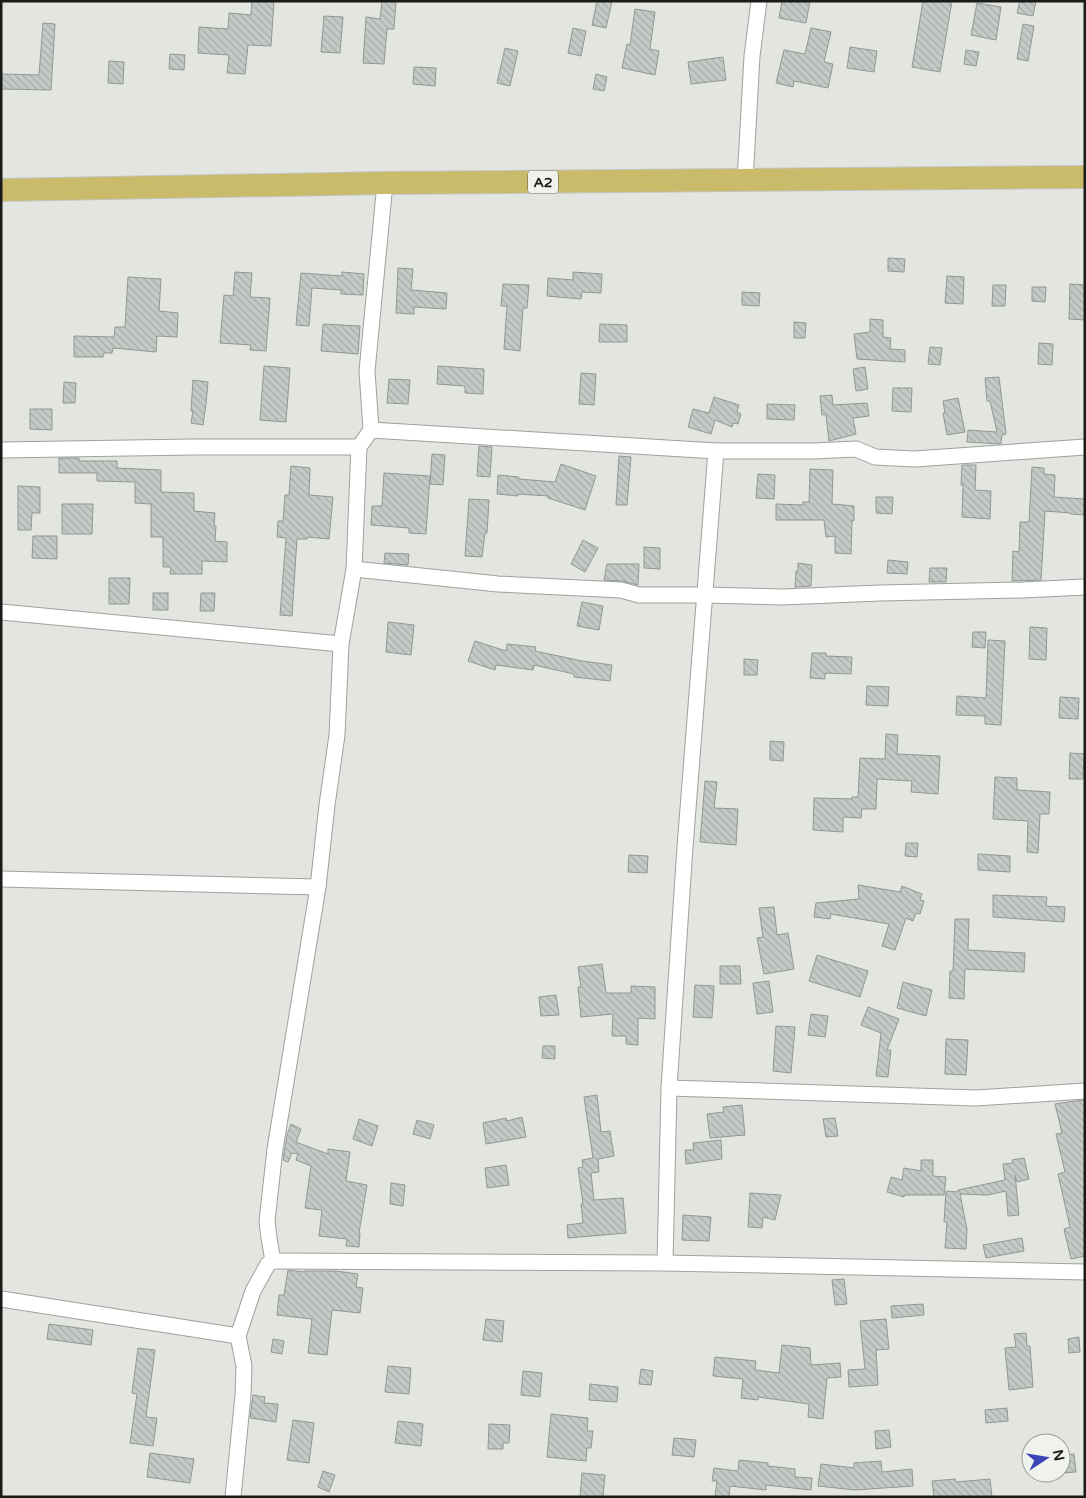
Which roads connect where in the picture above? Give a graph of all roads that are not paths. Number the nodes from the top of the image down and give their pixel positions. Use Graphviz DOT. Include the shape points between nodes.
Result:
graph roads {
  1 [pos="759,1"];
  2 [pos="1085,177"];
  3 [pos="745,181"];
  4 [pos="385,183"];
  5 [pos="1,190"];
  6 [pos="371,430"];
  7 [pos="358,447"];
  8 [pos="1085,447"];
  9 [pos="1,450"];
  10 [pos="716,451"];
  11 [pos="354,569"];
  12 [pos="1085,587"];
  13 [pos="706,595"];
  14 [pos="1,612"];
  15 [pos="341,644"];
  16 [pos="1,879"];
  17 [pos="318,887"];
  18 [pos="669,1088"];
  19 [pos="1085,1091"];
  20 [pos="273,1261"];
  21 [pos="665,1263"];
  22 [pos="1085,1272"];
  23 [pos="1,1299"];
  24 [pos="238,1336"];
  25 [pos="233,1497"];
  1 -- 3 [label="street" via="752,56"];
  2 -- 3 [label="highway, A2"];
  3 -- 4 [label="highway, A2"];
  4 -- 5 [label="highway, A2"];
  4 -- 6 [label="street" via="367,370"];
  6 -- 7 [label="street"];
  6 -- 10 [label="street"];
  7 -- 9 [label="street"];
  7 -- 11 [label="street"];
  8 -- 10 [label="street" via="915,459 875,457 856,449"];
  10 -- 13 [label="street"];
  11 -- 13 [label="street" via="498,584 621,590 639,595"];
  11 -- 15 [label="street"];
  12 -- 13 [label="street" via="783,597"];
  13 -- 18 [label="street"];
  14 -- 15 [label="street"];
  15 -- 17 [label="street" via="337,735"];
  16 -- 17 [label="street"];
  17 -- 20 [label="street" via="275,1149 267,1220"];
  18 -- 19 [label="street" via="976,1098"];
  18 -- 21 [label="street"];
  20 -- 21 [label="street"];
  20 -- 24 [label="street" via="253,1291"];
  21 -- 22 [label="street"];
  23 -- 24 [label="street"];
  24 -- 25 [label="street" via="244,1366"];
}
